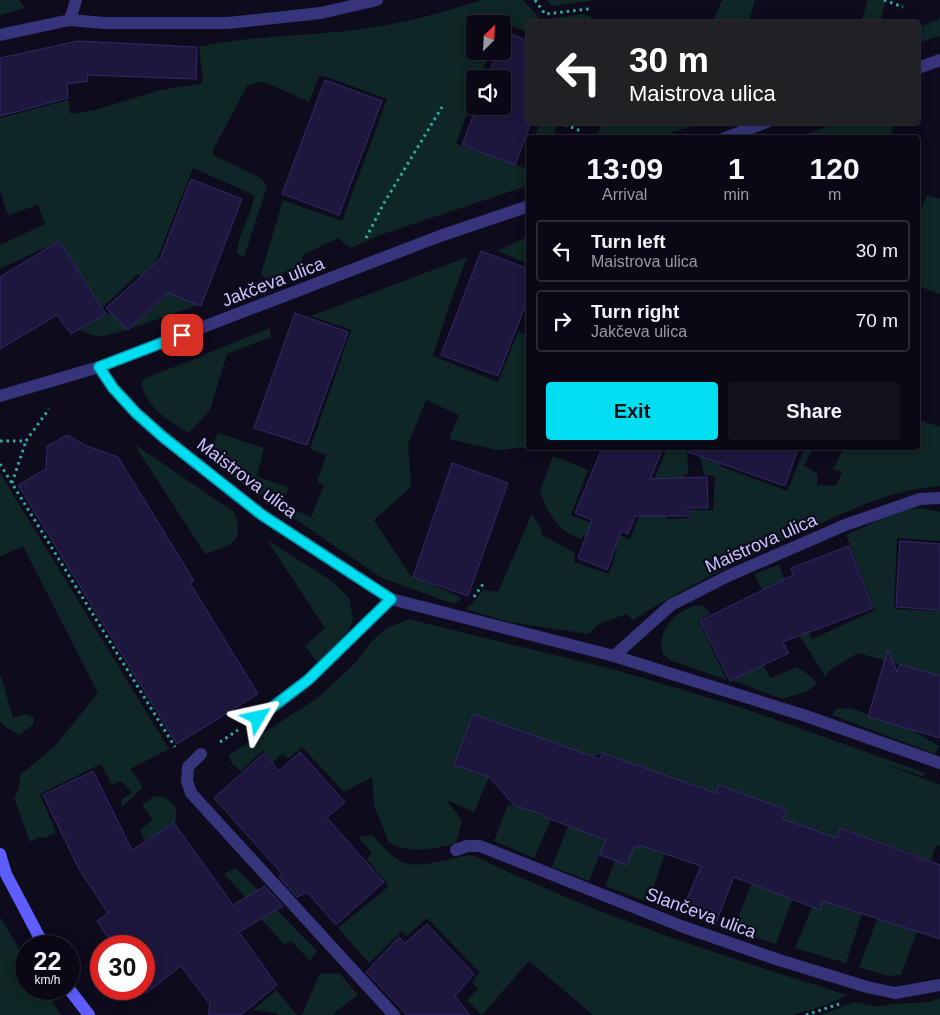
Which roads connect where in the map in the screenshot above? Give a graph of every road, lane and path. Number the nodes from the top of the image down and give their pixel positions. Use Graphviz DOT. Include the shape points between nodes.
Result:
graph roads {
  1 [pos="76,0"];
  2 [pos="377,0"];
  3 [pos="535,0"];
  4 [pos="884,0"];
  5 [pos="904,7"];
  6 [pos="589,9"];
  7 [pos="70,20"];
  8 [pos="0,35"];
  9 [pos="940,60"];
  10 [pos="920,67"];
  11 [pos="442,106"];
  12 [pos="566,125"];
  13 [pos="759,125"];
  14 [pos="583,132"];
  15 [pos="733,135"];
  16 [pos="526,207"];
  17 [pos="368,264"];
  18 [pos="99,367"];
  19 [pos="0,396"];
  20 [pos="48,409"];
  21 [pos="0,441"];
  22 [pos="26,441"];
  23 [pos="0,464"];
  24 [pos="12,484"];
  25 [pos="940,498"];
  26 [pos="391,599"];
  27 [pos="614,656"];
  28 [pos="258,718"];
  29 [pos="200,754"];
  30 [pos="940,763"];
  31 [pos="188,767"];
  32 [pos="456,850"];
  33 [pos="0,854"];
  34 [pos="3,876"];
  35 [pos="38,935"];
  36 [pos="940,985"];
  37 [pos="78,1000"];
  38 [pos="89,1015"];
  39 [pos="394,1015"];
  1 -- 7 [label="street"];
  2 -- 7 [label="street" via="321,13 228,23"];
  3 -- 6 [label="path" via="545,14"];
  4 -- 5 [label="path"];
  7 -- 8 [label="street"];
  9 -- 10 [label="street"];
  11 -- 17 [label="path" via="366,238"];
  12 -- 14 [label="path"];
  13 -- 15 [label="street"];
  16 -- 17 [label="street, Jakčeva ulica"];
  17 -- 18 [label="street, Jakčeva ulica"];
  18 -- 19 [label="street, Jakčeva ulica"];
  18 -- 26 [label="street, Maistrova ulica" via="119,394 163,437 262,515"];
  20 -- 22 [label="path"];
  21 -- 22 [label="path"];
  22 -- 24 [label="path"];
  23 -- 24 [label="path"];
  24 -- 31 [label="path"];
  25 -- 27 [label="street, Maistrova ulica" via="920,499 845,525 728,576 671,605"];
  26 -- 27 [label="street, Maistrova ulica"];
  26 -- 28 [label="street" via="308,680"];
  27 -- 30 [label="street, Maistrova ulica" via="818,720"];
  28 -- 29 [label="path"];
  29 -- 31 [label="street"];
  31 -- 39 [label="street" via="187,781 191,793"];
  32 -- 36 [label="street, Slančeva ulica" via="480,846 680,926 867,987 895,993"];
  33 -- 34 [label="main road"];
  34 -- 35 [label="main road"];
  37 -- 38 [label="main road"];
}
